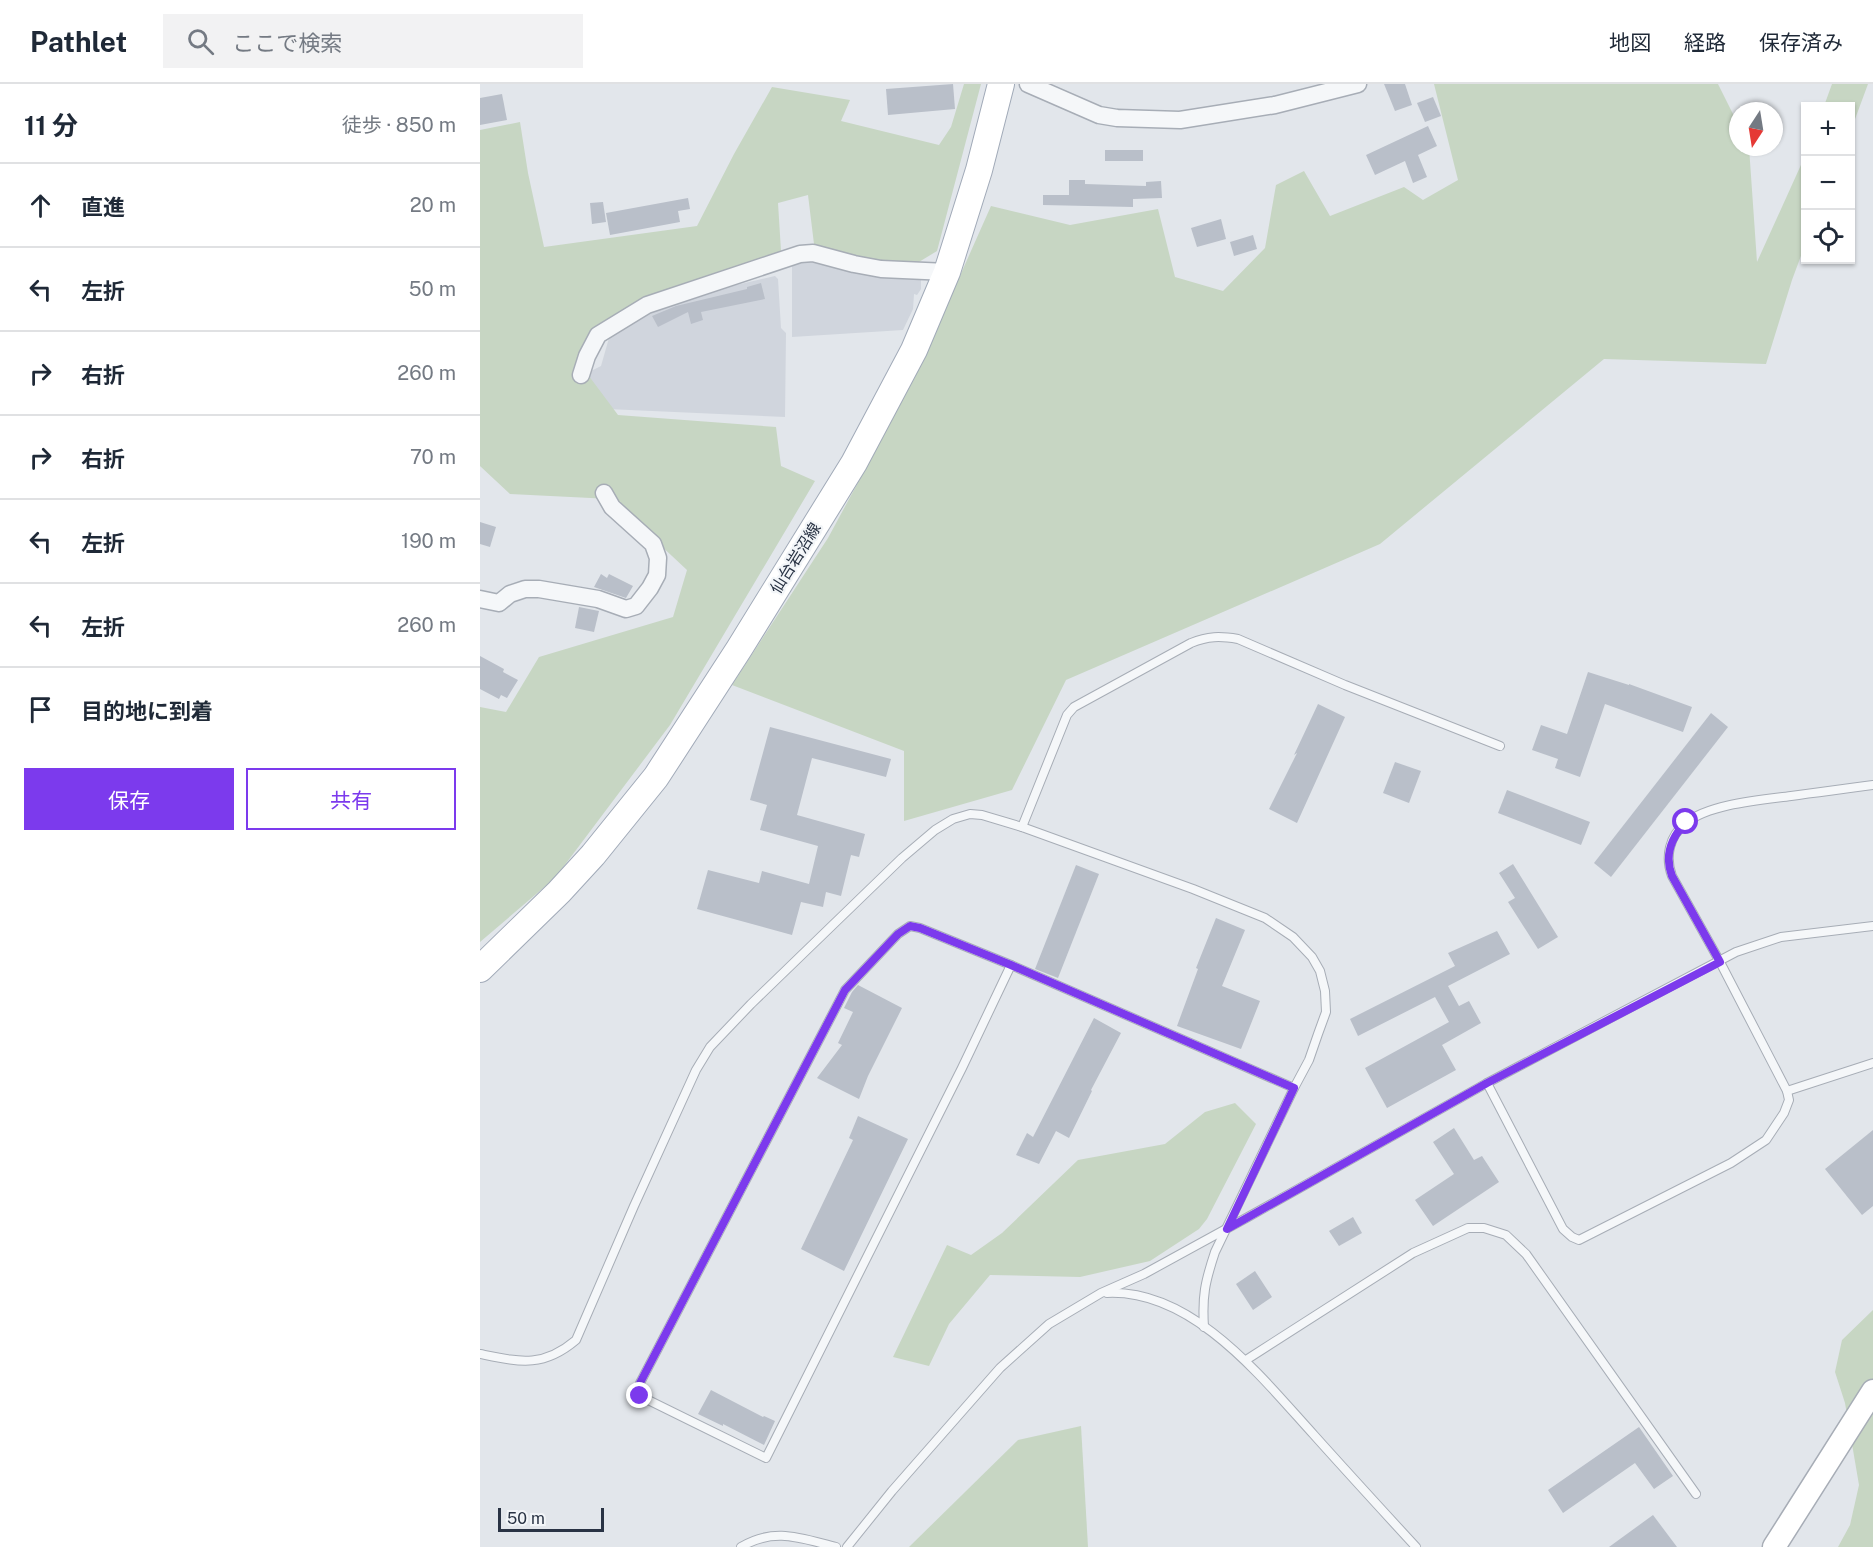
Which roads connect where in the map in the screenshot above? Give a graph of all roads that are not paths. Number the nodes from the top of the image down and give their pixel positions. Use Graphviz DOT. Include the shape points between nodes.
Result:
graph roads {
  1 [pos="1001,84"];
  2 [pos="1028,84"];
  3 [pos="1358,84"];
  4 [pos="947,272"];
  5 [pos="581,375"];
  6 [pos="604,493"];
  7 [pos="480,599"];
  8 [pos="1500,746"];
  9 [pos="1873,785"];
  10 [pos="1022,826"];
  11 [pos="1873,926"];
  12 [pos="1720,962"];
  13 [pos="1011,965"];
  14 [pos="480,969"];
  15 [pos="1873,1063"];
  16 [pos="1487,1083"];
  17 [pos="1294,1088"];
  18 [pos="1787,1091"];
  19 [pos="1227,1229"];
  20 [pos="1101,1293"];
  21 [pos="1204,1327"];
  22 [pos="480,1353"];
  23 [pos="1246,1360"];
  24 [pos="1873,1391"];
  25 [pos="1696,1494"];
  26 [pos="741,1547"];
  27 [pos="836,1547"];
  28 [pos="847,1547"];
  29 [pos="1416,1547"];
  30 [pos="1774,1547"];
  1 -- 4 [label="main road, 仙台岩沼線"];
  2 -- 3 [label="street" via="1099,115 1180,120 1275,105"];
  4 -- 5 [label="street" via="881,269 813,253 792,256 646,305 598,335"];
  4 -- 14 [label="main road, 仙台岩沼線" via="914,350 854,463 685,734 656,777 592,855"];
  6 -- 7 [label="street" via="612,507 653,544 658,558 657,575 636,606 626,609 598,598 525,589 499,603"];
  8 -- 10 [label="lane" via="1238,639 1203,638 1074,707 1067,715"];
  9 -- 12 [label="lane" via="1708,810 1677,832 1671,842 1668,866"];
  10 -- 17 [label="lane" via="1265,918 1293,937 1320,971 1326,1012"];
  10 -- 22 [label="lane" via="982,815 953,819 902,858 800,956 722,1033 696,1070 576,1340 562,1352 535,1361"];
  11 -- 12 [label="lane" via="1781,937 1736,952"];
  12 -- 16 [label="lane"];
  12 -- 18 [label="lane"];
  13 -- 13 [label="lane" via="766,1458 640,1396 640,1383 845,990 910,926"];
  13 -- 17 [label="lane"];
  15 -- 18 [label="lane"];
  16 -- 18 [label="lane" via="1563,1229 1579,1240 1755,1148 1766,1140 1784,1113 1789,1100"];
  16 -- 19 [label="lane"];
  17 -- 19 [label="lane"];
  19 -- 20 [label="lane"];
  19 -- 21 [label="lane" via="1206,1280 1202,1302"];
  20 -- 21 [label="lane" via="1142,1295 1188,1315"];
  20 -- 28 [label="lane" via="1049,1324 1000,1368"];
  21 -- 23 [label="lane"];
  23 -- 25 [label="lane" via="1413,1253 1468,1228 1494,1230 1506,1235 1526,1254"];
  23 -- 29 [label="lane"];
  24 -- 30 [label="street"];
  26 -- 27 [label="lane" via="767,1536 781,1535"];
}
